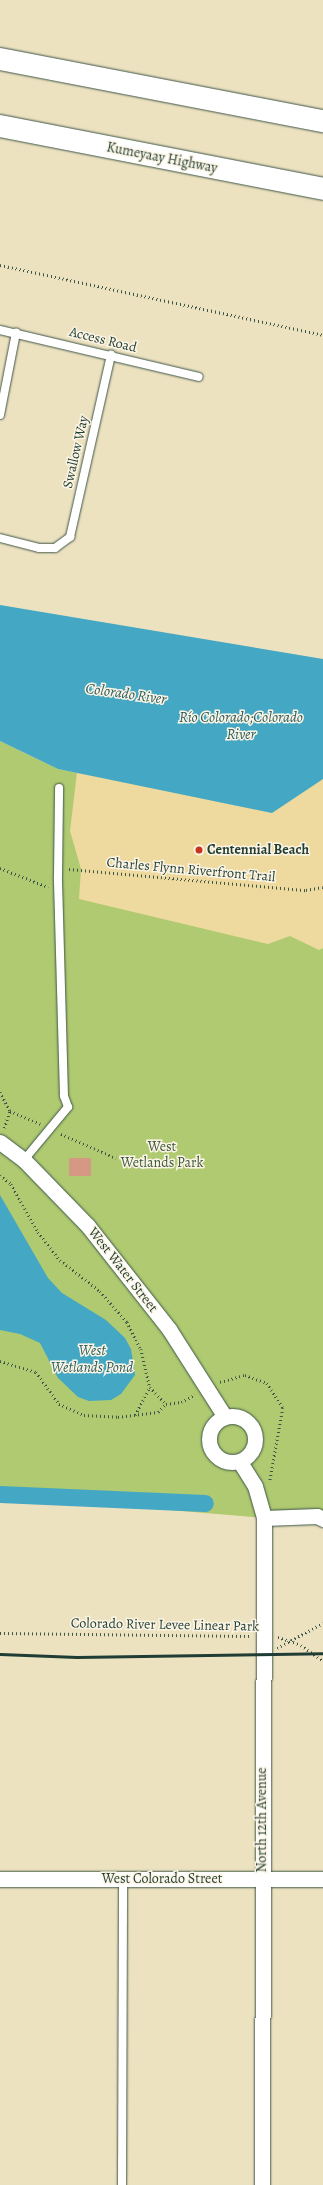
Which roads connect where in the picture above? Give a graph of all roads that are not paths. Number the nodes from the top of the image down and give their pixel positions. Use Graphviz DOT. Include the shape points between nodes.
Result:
graph roads {
  1 [pos="0,59"];
  2 [pos="323,121"];
  3 [pos="0,126"];
  4 [pos="323,189"];
  5 [pos="0,330"];
  6 [pos="16,333"];
  7 [pos="111,355"];
  8 [pos="199,377"];
  9 [pos="0,415"];
  10 [pos="0,538"];
  11 [pos="59,788"];
  12 [pos="0,1142"];
  13 [pos="24,1160"];
  14 [pos="225,1417"];
  15 [pos="240,1462"];
  16 [pos="264,1518"];
  17 [pos="323,1519"];
  18 [pos="0,1879"];
  19 [pos="123,1879"];
  20 [pos="262,1879"];
  21 [pos="323,1879"];
  22 [pos="122,2185"];
  23 [pos="262,2185"];
  1 -- 2 [label="highway"];
  3 -- 4 [label="highway, Kumeyaay Highway"];
  5 -- 6 [label="lane, Access Road"];
  6 -- 7 [label="lane, Access Road"];
  6 -- 9 [label="lane"];
  7 -- 8 [label="lane, Access Road"];
  7 -- 10 [label="lane, Swallow Way" via="70,537 55,548 39,548"];
  11 -- 13 [label="lane" via="58,890 64,1096 68,1107"];
  12 -- 13 [label="street, West Water Street"];
  13 -- 14 [label="street, West Water Street" via="88,1226 170,1329"];
  14 -- 15 [label="street" via="241,1418 253,1428 255,1436 252,1451"];
  14 -- 15 [label="street" via="210,1431 209,1445 212,1452 224,1462"];
  15 -- 16 [label="street, North 12th Avenue" via="255,1486"];
  16 -- 17 [label="street" via="317,1516"];
  16 -- 20 [label="street, North 12th Avenue"];
  18 -- 19 [label="street, West Colorado Street"];
  19 -- 20 [label="street, West Colorado Street"];
  19 -- 22 [label="lane"];
  20 -- 21 [label="street, West Colorado Street"];
  20 -- 23 [label="street, North 12th Avenue"];
}
